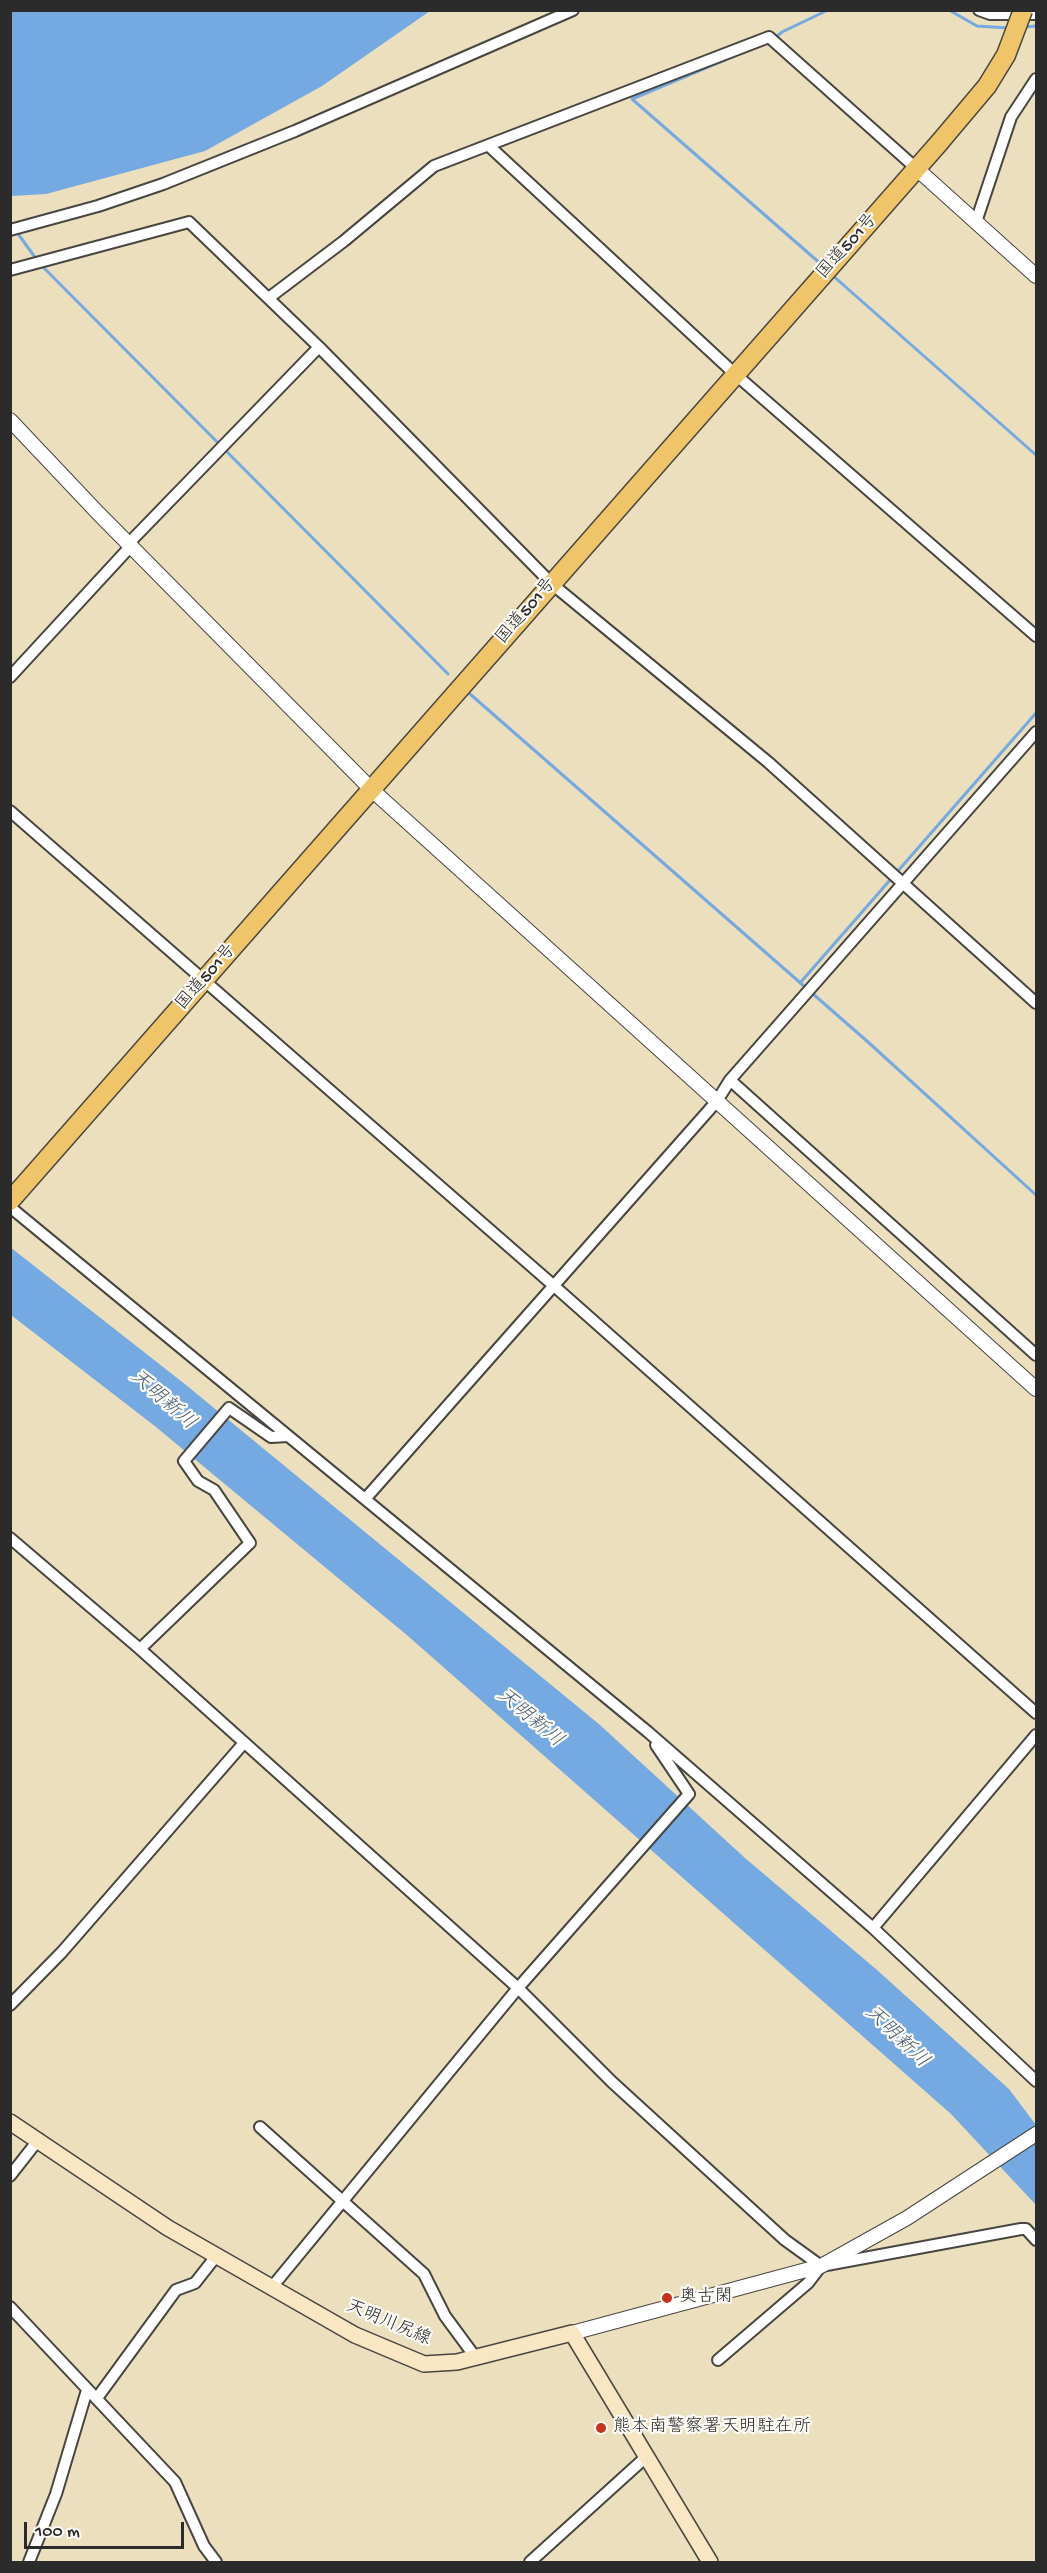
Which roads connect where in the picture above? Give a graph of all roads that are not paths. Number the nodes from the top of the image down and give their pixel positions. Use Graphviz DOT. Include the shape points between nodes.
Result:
graph roads {
  1 [pos="573,10"];
  2 [pos="980,10"];
  3 [pos="1023,10"];
  4 [pos="1036,14"];
  5 [pos="1036,79"];
  6 [pos="489,146"];
  7 [pos="917,169"];
  8 [pos="976,222"];
  9 [pos="10,230"];
  10 [pos="10,270"];
  11 [pos="1036,276"];
  12 [pos="270,297"];
  13 [pos="320,346"];
  14 [pos="735,374"];
  15 [pos="10,420"];
  16 [pos="129,543"];
  17 [pos="552,584"];
  18 [pos="1036,636"];
  19 [pos="10,677"];
  20 [pos="1036,732"];
  21 [pos="372,790"];
  22 [pos="10,811"];
  23 [pos="902,884"];
  24 [pos="205,980"];
  25 [pos="1036,1003"];
  26 [pos="730,1080"];
  27 [pos="717,1101"];
  28 [pos="10,1201"];
  29 [pos="10,1207"];
  30 [pos="553,1285"];
  31 [pos="1036,1354"];
  32 [pos="1036,1389"];
  33 [pos="288,1436"];
  34 [pos="366,1498"];
  35 [pos="10,1538"];
  36 [pos="140,1649"];
  37 [pos="1036,1713"];
  38 [pos="648,1732"];
  39 [pos="1036,1735"];
  40 [pos="243,1744"];
  41 [pos="873,1928"];
  42 [pos="518,1988"];
  43 [pos="10,2005"];
  44 [pos="1036,2081"];
  45 [pos="10,2122"];
  46 [pos="260,2127"];
  47 [pos="1036,2134"];
  48 [pos="39,2139"];
  49 [pos="10,2176"];
  50 [pos="342,2201"];
  51 [pos="1036,2240"];
  52 [pos="217,2255"];
  53 [pos="821,2266"];
  54 [pos="272,2287"];
  55 [pos="10,2307"];
  56 [pos="572,2333"];
  57 [pos="476,2358"];
  58 [pos="718,2360"];
  59 [pos="87,2390"];
  60 [pos="97,2398"];
  61 [pos="645,2457"];
  62 [pos="29,2562"];
  63 [pos="216,2562"];
  64 [pos="530,2562"];
  65 [pos="710,2562"];
  1 -- 9 [label="street" via="163,184"];
  2 -- 4 [label="street" via="990,14"];
  3 -- 7 [label="highway, 国道501号, bridge" via="1006,56 987,86"];
  5 -- 8 [label="street" via="1011,117"];
  6 -- 7 [label="street" via="769,37"];
  6 -- 12 [label="street" via="434,166"];
  6 -- 14 [label="street"];
  7 -- 8 [label="street"];
  7 -- 14 [label="highway, 国道501号"];
  8 -- 11 [label="street"];
  10 -- 12 [label="street" via="189,222"];
  12 -- 13 [label="street"];
  13 -- 16 [label="street"];
  13 -- 17 [label="street"];
  14 -- 17 [label="highway, 国道501号"];
  14 -- 18 [label="street"];
  15 -- 16 [label="street"];
  16 -- 19 [label="street" via="129,548"];
  16 -- 21 [label="street"];
  17 -- 21 [label="highway, 国道501号"];
  17 -- 23 [label="street" via="768,762"];
  20 -- 23 [label="street"];
  21 -- 24 [label="highway, 国道501号"];
  21 -- 27 [label="street"];
  22 -- 24 [label="street"];
  23 -- 25 [label="street"];
  23 -- 26 [label="street"];
  24 -- 28 [label="highway, 国道501号"];
  24 -- 30 [label="street"];
  26 -- 27 [label="street"];
  26 -- 31 [label="street"];
  27 -- 30 [label="street"];
  27 -- 32 [label="street"];
  29 -- 33 [label="street"];
  30 -- 34 [label="street"];
  30 -- 37 [label="street"];
  33 -- 34 [label="street"];
  33 -- 36 [label="street" via="271,1437 230,1408 184,1461 198,1481 214,1490 250,1543"];
  34 -- 38 [label="street"];
  35 -- 36 [label="street"];
  36 -- 40 [label="street"];
  38 -- 41 [label="street"];
  38 -- 42 [label="street" via="689,1794"];
  39 -- 41 [label="street"];
  40 -- 42 [label="street"];
  40 -- 43 [label="street" via="62,1952"];
  41 -- 44 [label="street"];
  42 -- 50 [label="street"];
  42 -- 53 [label="street" via="699,2163 785,2240"];
  45 -- 48 [label="main road, 天明川尻線"];
  46 -- 50 [label="street"];
  47 -- 53 [label="street" via="908,2218"];
  48 -- 49 [label="street"];
  48 -- 52 [label="main road, 天明川尻線" via="168,2228"];
  50 -- 54 [label="street"];
  50 -- 57 [label="street" via="424,2274 445,2316"];
  51 -- 53 [label="street" via="1021,2229"];
  52 -- 54 [label="main road, 天明川尻線"];
  52 -- 60 [label="street" via="195,2283 176,2290"];
  53 -- 56 [label="street"];
  53 -- 58 [label="street" via="808,2283"];
  54 -- 57 [label="main road, 天明川尻線" via="355,2335 424,2364"];
  55 -- 59 [label="street"];
  56 -- 57 [label="main road, 天明川尻線"];
  56 -- 61 [label="main road"];
  59 -- 60 [label="street"];
  59 -- 62 [label="street" via="56,2494"];
  60 -- 63 [label="street" via="175,2482 204,2546"];
  61 -- 64 [label="street"];
  61 -- 65 [label="main road"];
}
